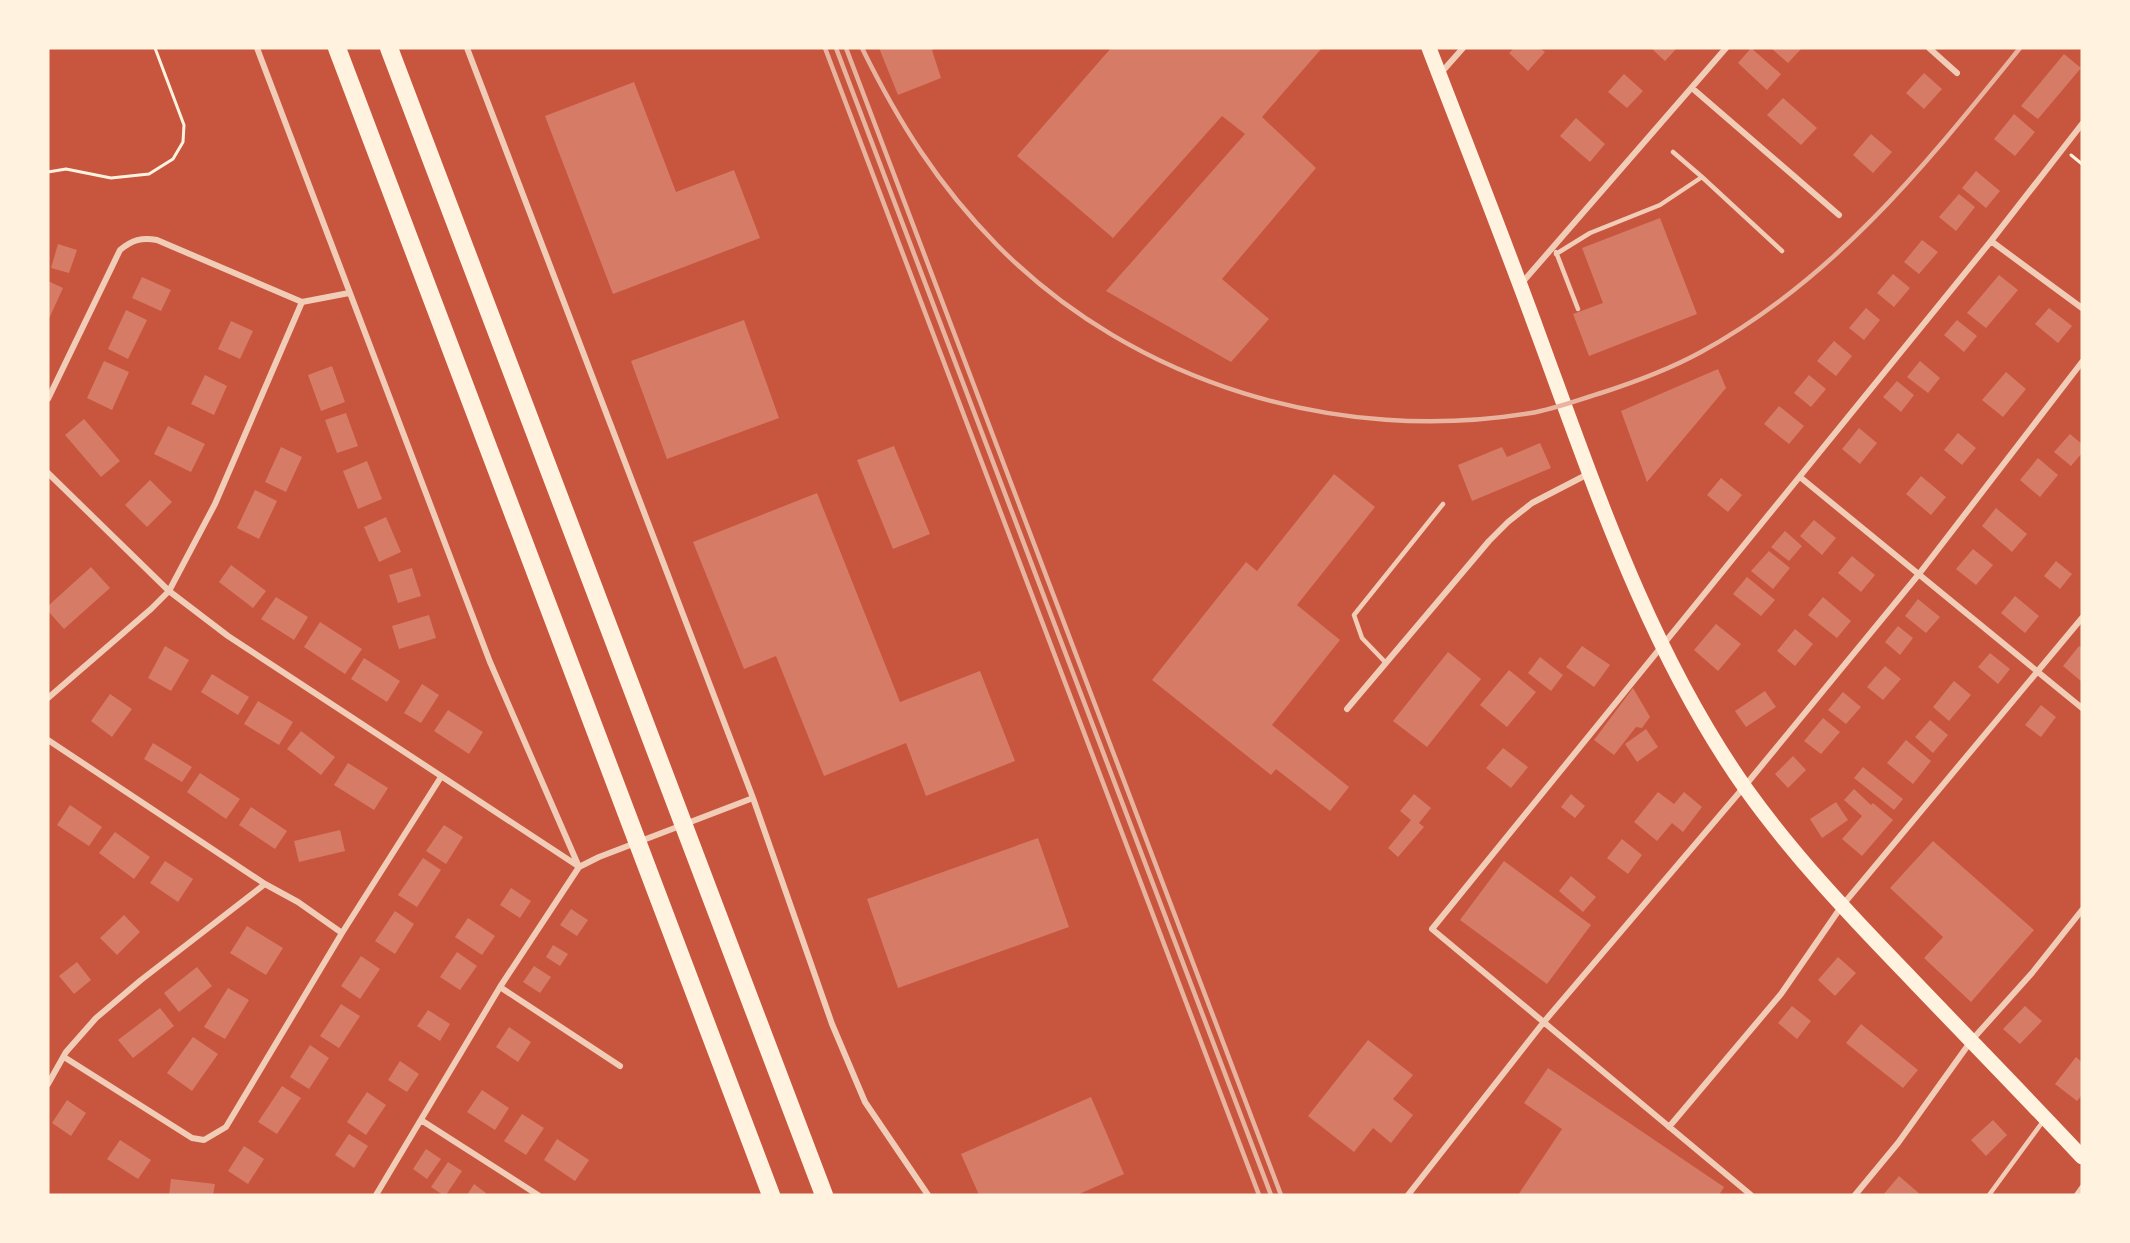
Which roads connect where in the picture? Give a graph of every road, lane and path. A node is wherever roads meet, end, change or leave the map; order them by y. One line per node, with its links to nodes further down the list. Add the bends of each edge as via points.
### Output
1 (155, 48): 17 (path, via 184,125 183,142 172,159 149,174 111,178 66,169)
2 (257, 48): 25 (street)
3 (337, 48): 66 (highway)
4 (389, 48): 67 (highway)
5 (467, 48): 47 (street)
6 (1429, 48): 11 (main road)
7 (1463, 48): 11 (street)
8 (1726, 48): 12 (street)
9 (1929, 48): 10 (street)
10 (1957, 73)
11 (1439, 75): 24 (main road)
12 (1692, 88): 19 (street); 21 (street)
13 (2082, 124): 20 (street)
14 (1673, 152): 18 (lane)
15 (2071, 154): 16 (path)
16 (2082, 164)
17 (48, 172)
18 (1702, 177): 22 (lane); 23 (lane, via 1660,205 1590,233)
19 (1839, 215)
20 (1991, 241): 27 (street); 33 (street)
21 (1554, 247): 23 (lane); 24 (street)
22 (1782, 251)
23 (1556, 254): 28 (lane)
24 (1521, 284): 32 (main road)
25 (349, 293): 26 (street); 48 (street, via 490,662)
26 (302, 302): 30 (street, via 158,240 136,240 120,250); 36 (street, via 214,504)
27 (2082, 308)
28 (1578, 309)
29 (2082, 362): 35 (street)
30 (48, 399)
31 (48, 473): 36 (street)
32 (1589, 474): 38 (main road); 39 (street, via 1532,503 1508,522)
33 (1800, 477): 35 (street); 38 (street)
34 (1443, 504): 39 (lane, via 1354,615 1362,638)
35 (1919, 574): 40 (street); 46 (street)
36 (169, 591): 41 (street); 45 (street, via 267,663)
37 (2082, 618): 40 (street)
38 (1662, 644): 46 (main road, via 1694,706); 54 (street, via 1432,929)
39 (1386, 663): 43 (street)
40 (2038, 673): 42 (street); 50 (street)
41 (48, 698)
42 (2082, 708)
43 (1347, 709)
44 (48, 740): 49 (street)
45 (441, 777): 48 (street); 52 (street)
46 (1744, 787): 50 (main road); 54 (street)
47 (753, 798): 48 (street); 68 (street, via 832,1024 866,1102)
48 (579, 867): 53 (street)
49 (265, 884): 52 (street); 56 (street, via 96,1018)
50 (1841, 907): 55 (main road); 61 (street, via 1780,994)
51 (2082, 910): 55 (street)
52 (342, 933): 56 (street, via 232,1119 204,1140 192,1138)
53 (500, 987): 57 (street); 60 (street)
54 (1543, 1023): 61 (street); 69 (street)
55 (1971, 1041): 59 (main road); 71 (street, via 1898,1143)
56 (64, 1057): 58 (street)
57 (620, 1066)
58 (48, 1084)
59 (2045, 1118): 62 (main road); 72 (lane)
60 (421, 1120): 64 (street); 65 (street)
61 (1669, 1127): 70 (street)
62 (2082, 1157)
63 (2082, 1188): 73 (street)
64 (376, 1195)
65 (538, 1195)
66 (771, 1195)
67 (824, 1195)
68 (928, 1195)
69 (1408, 1195)
70 (1751, 1195)
71 (1855, 1195)
72 (1989, 1195)
73 (2077, 1195)

